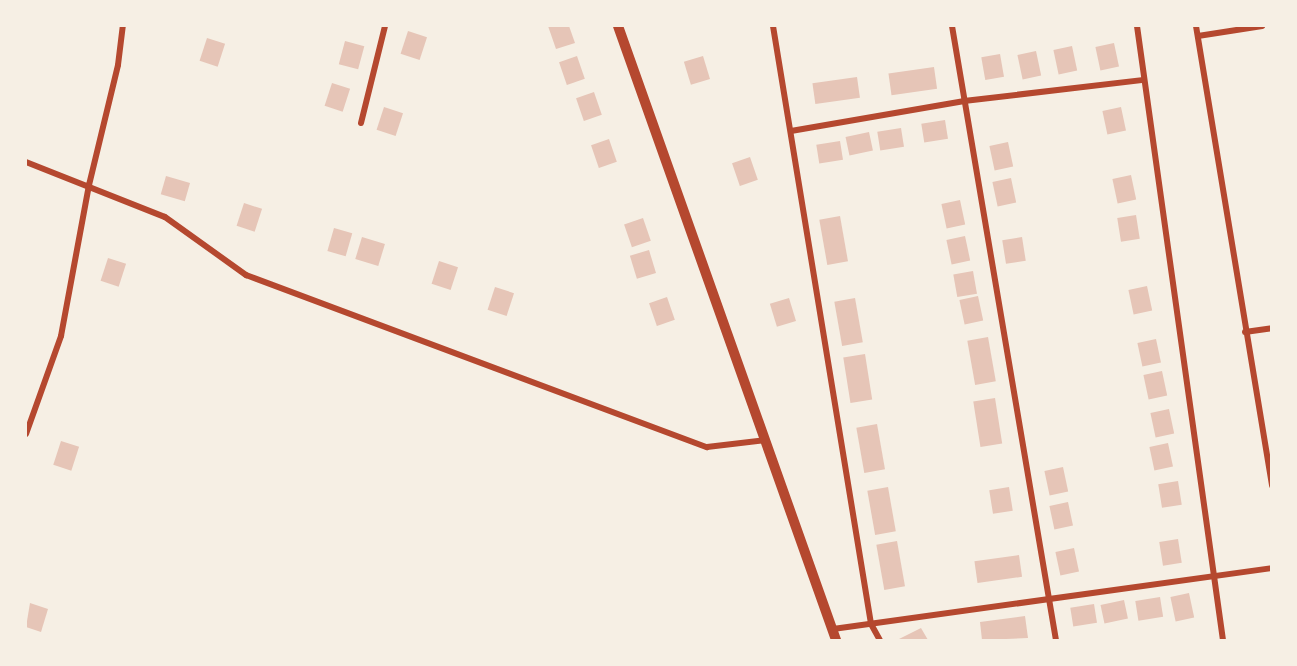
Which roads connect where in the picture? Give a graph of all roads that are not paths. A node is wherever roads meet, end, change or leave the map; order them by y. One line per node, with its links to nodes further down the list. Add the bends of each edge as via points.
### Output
1 (123, 26): 15 (street, via 118,65)
2 (385, 26): 12 (street)
3 (618, 26): 19 (main road)
4 (773, 26): 13 (street)
5 (952, 26): 11 (street)
6 (1137, 26): 10 (street)
7 (1196, 26): 9 (street)
8 (1262, 26): 9 (street)
9 (1198, 36): 17 (street)
10 (1144, 80): 11 (street); 22 (street)
11 (964, 101): 13 (street); 23 (street)
12 (361, 123)
13 (791, 131): 24 (street)
14 (26, 162): 15 (street)
15 (90, 185): 18 (street, via 61,336); 19 (street, via 165,217 246,275 707,447)
16 (1272, 328): 17 (street)
17 (1245, 332): 20 (street)
18 (26, 434)
19 (767, 440): 25 (main road)
20 (1272, 486)
21 (1272, 568): 22 (street)
22 (1214, 579): 23 (street); 29 (street)
23 (1049, 596): 24 (street); 28 (street)
24 (871, 624): 25 (street); 27 (street)
25 (832, 629): 26 (main road)
26 (836, 640)
27 (880, 640)
28 (1056, 640)
29 (1223, 640)

